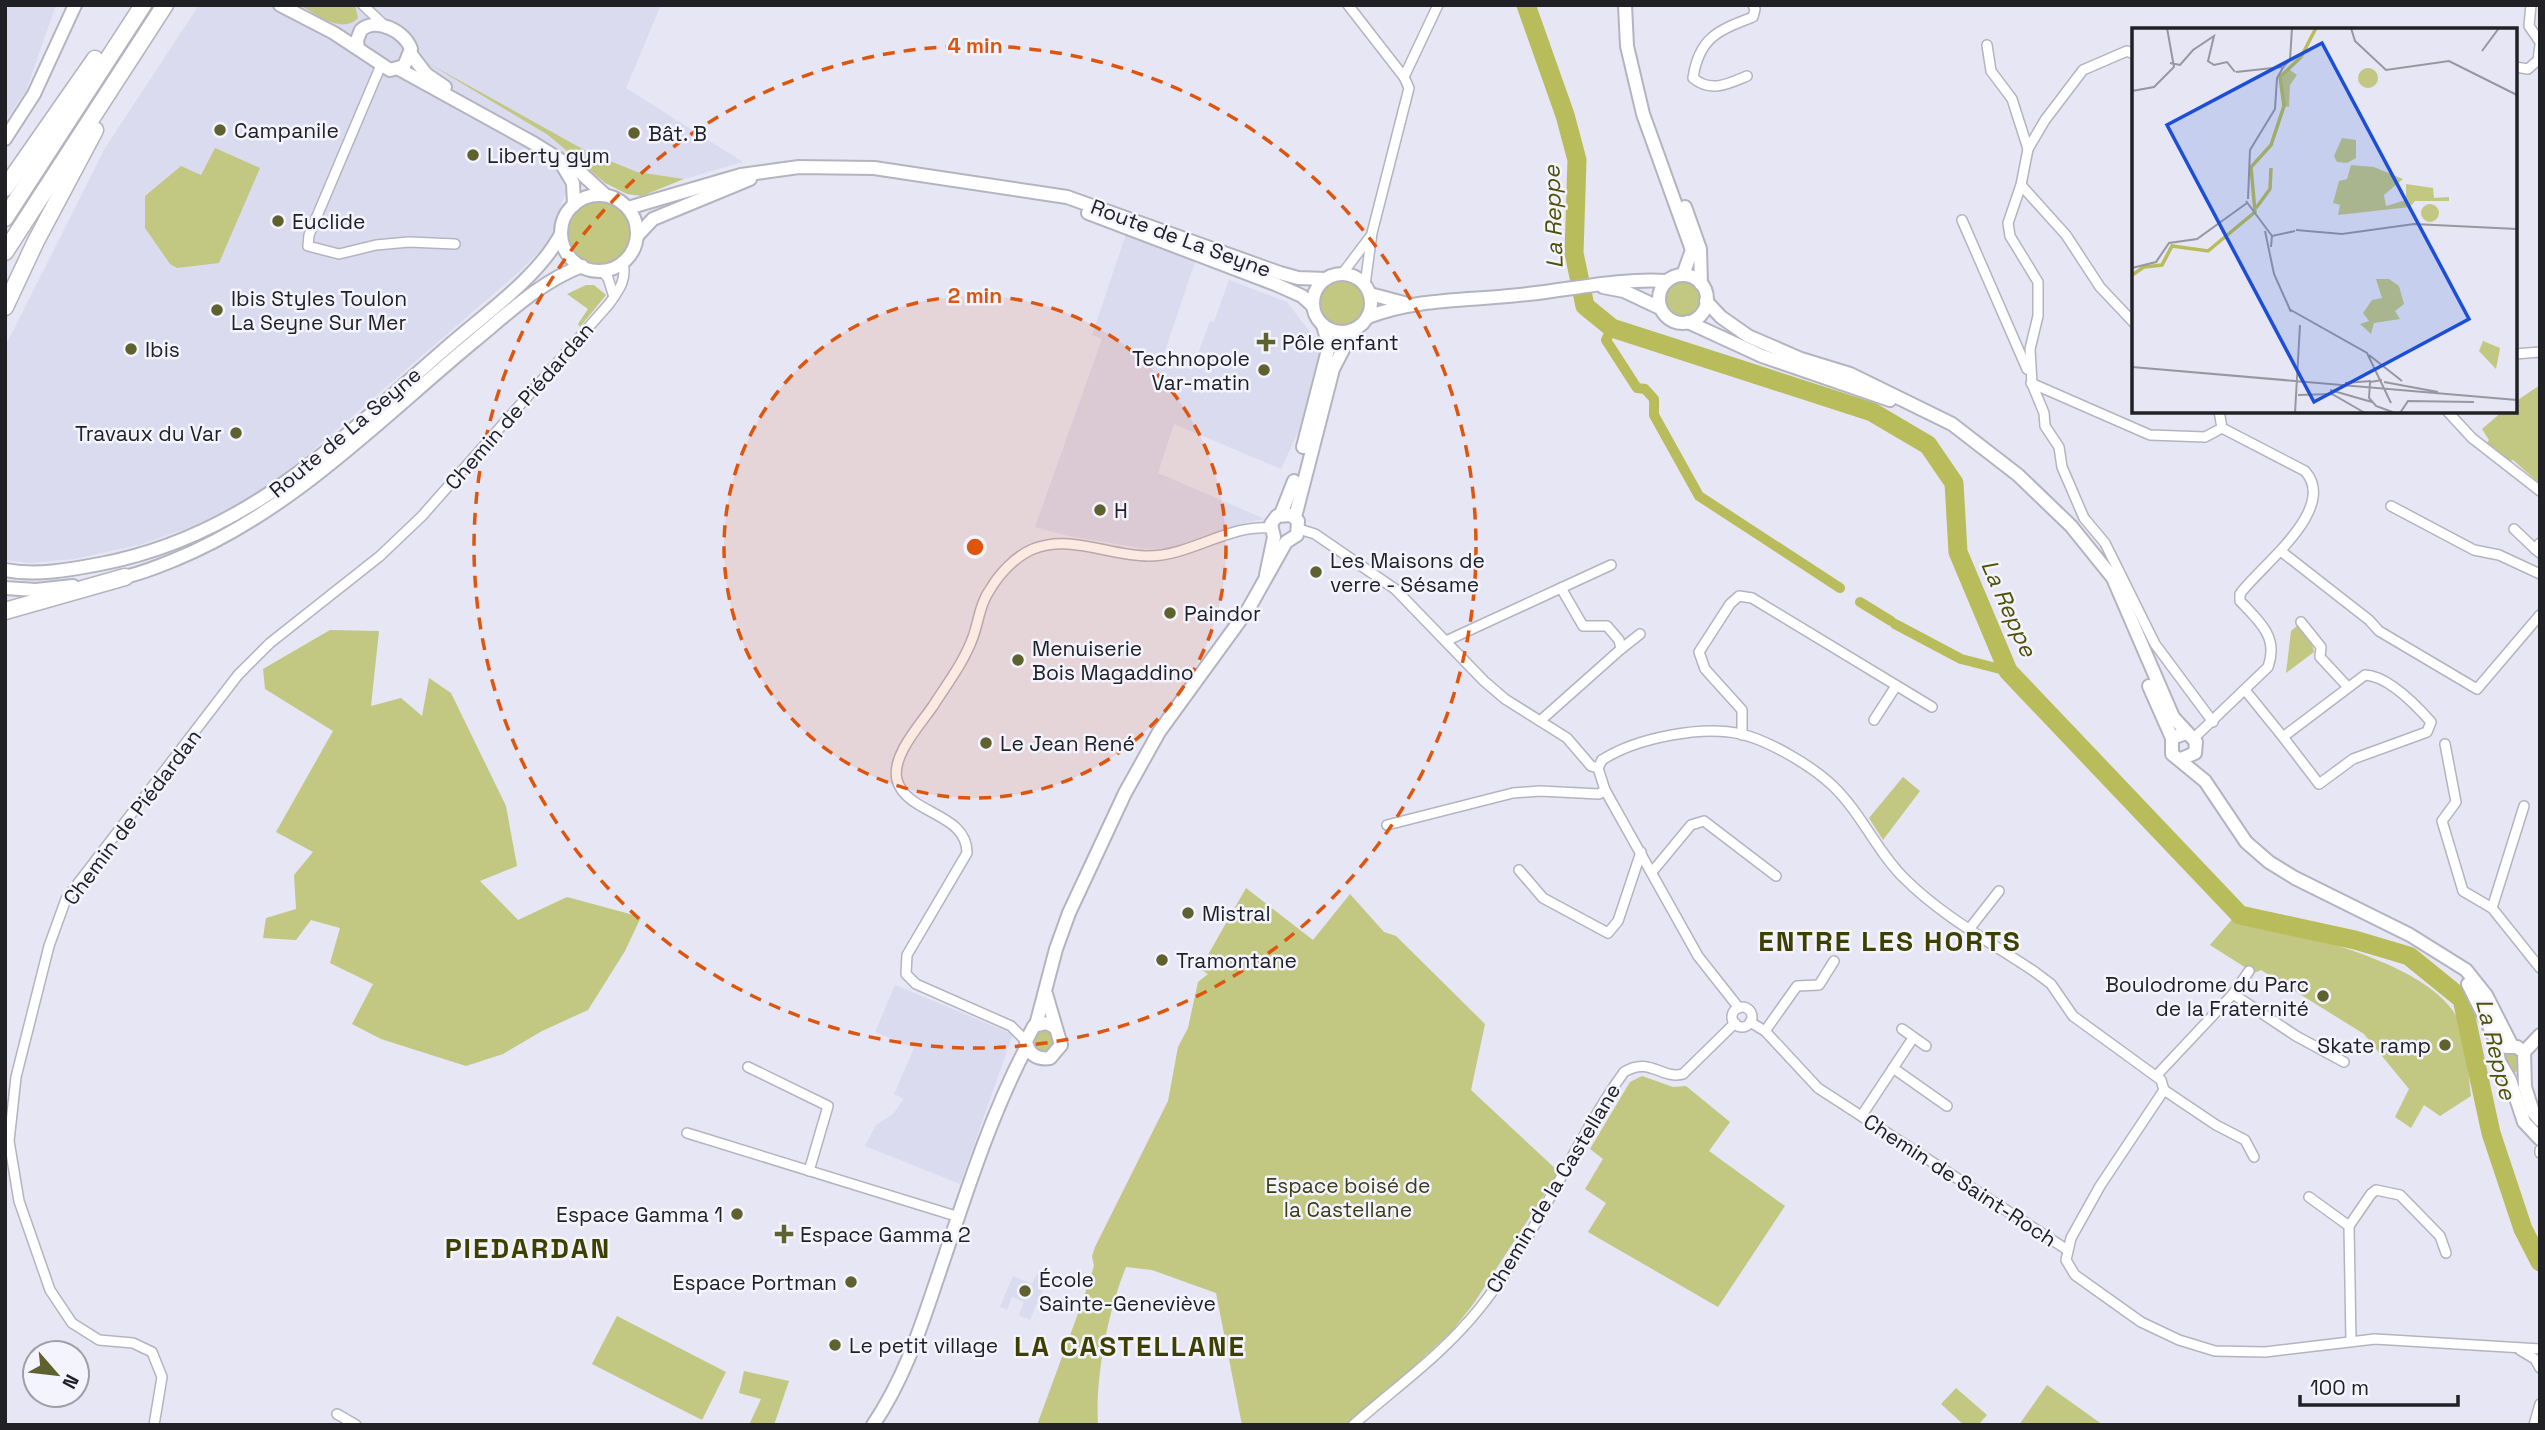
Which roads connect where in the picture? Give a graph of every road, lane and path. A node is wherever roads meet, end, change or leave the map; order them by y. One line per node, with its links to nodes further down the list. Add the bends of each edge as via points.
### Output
1 (75, 5): 27 (main road, via 22,116)
2 (132, 5): 33 (highway)
3 (143, 5): 38 (highway)
4 (165, 5): 23 (highway)
5 (280, 5): 14 (main road)
6 (1348, 5): 25 (street)
7 (1438, 5): 25 (street)
8 (1625, 5): 29 (main road, via 1634,83)
9 (1753, 5): 24 (street, via 1753,17 1715,33 1693,78 1713,88)
10 (2531, 5): 15 (street, via 2529,26)
11 (364, 6): 12 (street); 13 (street)
12 (385, 26): 13 (main road); 18 (main road, via 408,41)
13 (363, 28): 14 (main road); 17 (main road, via 356,40)
14 (334, 33): 17 (main road)
15 (2540, 43): 21 (street, via 2538,60 2528,69)
16 (1987, 45): 28 (street, via 1991,71 2012,99)
17 (358, 50): 20 (main road)
18 (410, 53): 22 (main road); 26 (main road, via 426,74)
19 (2132, 53): 28 (street, via 2127,51 2083,70)
20 (380, 65): 22 (main road); 43 (street, via 339,158 308,246 339,254 409,242)
21 (2517, 67)
22 (399, 69): 26 (main road)
23 (121, 73): 44 (highway); 59 (highway)
24 (1747, 76)
25 (1406, 80): 40 (street, via 1408,98)
26 (498, 123): 30 (main road)
27 (5, 139)
28 (2028, 149): 32 (street)
29 (1659, 154): 49 (main road, via 1692,250); 52 (main road, via 1693,223 1703,263)
30 (556, 157): 35 (main road); 36 (main road, via 573,183)
31 (763, 174): 34 (main road, Route de La Seyne, via 799,167 874,168); 37 (main road, Route de La Seyne, via 718,181); 42 (main road, Route de La Seyne, via 653,219)
32 (2021, 185): 62 (street, via 2042,204 2100,287); 68 (street, via 2008,223 2013,245 2038,282 2038,316 2030,349)
33 (5, 188)
34 (1037, 194): 50 (main road, Route de La Seyne, via 1067,197 1111,211 1280,273); 58 (main road, Route de La Seyne, via 1275,284)
35 (605, 195): 36 (main road, via 588,196); 37 (main road)
36 (574, 205): 41 (main road, via 562,223)
37 (628, 208): 42 (main road)
38 (5, 218)
39 (1962, 220): 68 (street)
40 (1372, 233): 48 (street); 54 (street)
41 (561, 234): 46 (main road, via 565,250); 83 (main road, Route de La Seyne, via 554,248 501,300 299,475 260,502 194,536 122,560 54,571)
42 (637, 236): 45 (main road)
43 (455, 244)
44 (5, 252)
45 (623, 262): 47 (main road); 55 (street, via 622,286)
46 (582, 266): 47 (main road); 85 (main road, Route de La Seyne, via 504,316 276,505 200,549)
47 (601, 270): 55 (street)
48 (1342, 274): 50 (main road); 54 (main road, via 1351,275)
49 (1683, 275): 51 (main road); 52 (main road)
50 (1326, 279): 58 (main road, via 1318,286)
51 (1667, 281): 53 (main road); 60 (main road, via 1660,293)
52 (1701, 284): 56 (main road)
53 (1600, 286): 57 (main road); 60 (main road, via 1624,291)
54 (1368, 290): 57 (main road); 61 (main road)
55 (614, 297): 167 (street, Chemin de Piédardan, via 422,516 243,670 66,899 49,946 16,1077 9,1141 19,1201 50,1290 72,1324 99,1340 133,1343 152,1352 162,1377)
56 (1706, 300): 63 (main road, via 1701,314); 71 (main road, via 1748,336 1850,374)
57 (1412, 304): 61 (main road)
58 (1313, 306): 64 (main road)
59 (5, 307)
60 (1660, 308): 63 (main road, via 1675,322)
61 (1368, 317): 65 (main road)
62 (2132, 321)
63 (1688, 323): 71 (main road, via 1762,356)
64 (1323, 326): 65 (main road, via 1337,332); 75 (main road, via 1327,358)
65 (1353, 330): 76 (main road, via 1333,369)
66 (2540, 352): 67 (street)
67 (2517, 354)
68 (2032, 384): 72 (street, via 2150,435 2205,437); 100 (street, via 2084,518 2105,543 2155,644)
69 (2219, 413): 72 (street)
70 (2449, 413): 73 (street, via 2472,438)
71 (1933, 414): 81 (main road, via 1997,457 2050,504)
72 (2222, 428): 80 (street, via 2305,471 2313,480 2316,491)
73 (2540, 491)
74 (2391, 506): 84 (street, via 2474,550 2508,558)
75 (1281, 514): 76 (main road); 78 (main road, via 1273,519)
76 (1297, 523): 78 (main road, via 1294,538); 92 (street, via 1395,589)
77 (2514, 528): 79 (street)
78 (1277, 535): 124 (main road, via 1266,575 1244,616 1159,732 1130,783 1069,913); 130 (street, via 1251,528 1179,554 1147,556 1058,543 1032,550 1005,569 989,589 973,638 898,762 897,780 905,794 967,840 967,853 907,955 906,974 916,984)
79 (2538, 548)
80 (2282, 552): 89 (street, via 2379,631 2477,689); 96 (street, via 2240,594 2240,601 2267,630 2273,654 2268,667)
81 (2096, 556): 102 (main road, via 2113,578 2173,717); 104 (main road)
82 (1612, 565): 87 (street)
83 (5, 570)
84 (2540, 574)
85 (125, 578): 86 (main road, Route de La Seyne, via 59,588); 88 (highway)
86 (5, 588)
87 (1561, 588): 92 (street); 93 (street, via 1583,626 1607,626)
88 (5, 611)
89 (2540, 615)
90 (2301, 622): 95 (street, via 2321,647 2320,657)
91 (1640, 634): 93 (street)
92 (1446, 641): 99 (street, via 1505,699)
93 (1621, 649): 99 (street)
94 (1896, 686): 97 (street); 98 (street); 101 (street, via 1752,598 1739,596 1699,652 1705,669 1742,710)
95 (2347, 686): 103 (street); 103 (street, via 2365,675 2374,676 2423,713 2431,727 2353,759 2319,784)
96 (2245, 690): 100 (street); 103 (street)
97 (1932, 707)
98 (1874, 720)
99 (1540, 721): 108 (street)
100 (2213, 722): 102 (street)
101 (1742, 735): 108 (street, via 1659,737); 119 (street, via 1804,764 1833,786 1896,870)
102 (2190, 735): 104 (main road); 106 (main road)
103 (2283, 737)
104 (2172, 738): 107 (main road, via 2170,750)
105 (2445, 744): 118 (street, via 2456,802 2441,821 2463,891)
106 (2195, 753): 107 (main road); 109 (main road)
107 (2181, 759): 109 (main road)
108 (1596, 762): 110 (street)
109 (2205, 780): 120 (main road, via 2246,842 2269,862)
110 (1605, 790): 112 (street, via 1599,794 1513,793); 113 (street)
111 (2524, 806): 118 (street)
112 (1387, 825)
113 (1641, 852): 114 (street, via 1618,921 1608,933 1543,898); 115 (street)
114 (1519, 870)
115 (1652, 872): 116 (street, via 1691,825 1704,821); 126 (street, via 1698,957)
116 (1776, 876)
117 (1999, 891): 119 (street)
118 (2492, 908): 122 (street)
119 (1970, 928): 146 (street, via 2035,972 2050,984 2073,1016)
120 (2448, 959): 138 (main road, via 2477,982); 139 (main road, via 2474,992)
121 (1833, 961): 133 (street, via 1819,985 1797,986)
122 (2540, 968)
123 (2249, 971): 125 (street)
124 (1046, 994): 129 (main road); 131 (main road)
125 (2233, 994): 141 (street); 146 (street)
126 (1739, 1007): 127 (street, via 1733,1014); 128 (street, via 1751,1012)
127 (1735, 1023): 128 (street); 170 (street, Chemin de la Castellane, via 1683,1074 1676,1076 1651,1066 1624,1072 1524,1243 1480,1308 1436,1357)
128 (1750, 1023): 133 (street, Chemin de Saint-Roch)
129 (1035, 1025): 130 (street); 131 (main road, via 1046,1023); 136 (main road)
130 (1011, 1026): 136 (street)
131 (1056, 1028): 140 (main road, via 1062,1039 1059,1050 1050,1058)
132 (1902, 1029): 135 (street)
133 (1765, 1031): 150 (street, Chemin de Saint-Roch, via 1808,1080)
134 (2540, 1035): 138 (main road)
135 (1913, 1038): 137 (street); 143 (street)
136 (1026, 1043): 140 (main road); 147 (main road)
137 (1926, 1046)
138 (2518, 1049): 139 (main road, via 2505,1047); 144 (main road, via 2525,1060)
139 (2499, 1055): 145 (main road)
140 (1038, 1058): 147 (main road)
141 (2344, 1062)
142 (748, 1066): 155 (street, via 828,1106)
143 (1893, 1068): 149 (street); 150 (street)
144 (2522, 1068): 145 (main road, via 2514,1073); 151 (main road, via 2528,1100)
145 (2505, 1071): 153 (main road, via 2524,1122)
146 (2157, 1076): 148 (street)
147 (1009, 1082): 157 (main road)
148 (2164, 1090): 154 (street, via 2245,1140); 159 (street, via 2100,1186)
149 (1947, 1106)
150 (1862, 1115): 159 (street, Chemin de Saint-Roch)
151 (2540, 1120)
152 (687, 1133): 155 (street)
153 (2540, 1139)
154 (2254, 1157)
155 (808, 1171): 157 (street)
156 (2309, 1197): 158 (street)
157 (959, 1217): 169 (main road, via 913,1351)
158 (2349, 1226): 160 (street, via 2371,1194 2391,1191 2440,1236); 161 (street)
159 (2066, 1249): 161 (street, Chemin de Saint-Roch, via 2068,1268 2083,1281 2141,1322 2198,1346 2250,1352)
160 (2446, 1253)
161 (2351, 1340): 162 (street, Chemin de Saint-Roch)
162 (2515, 1348): 163 (street, Chemin de Saint-Roch); 164 (street, via 2531,1355)
163 (2540, 1349)
164 (2540, 1368)
165 (2540, 1404): 171 (street)
166 (337, 1414): 168 (street)
167 (154, 1425)
168 (356, 1425)
169 (873, 1425)
170 (1353, 1425)
171 (2534, 1425)

